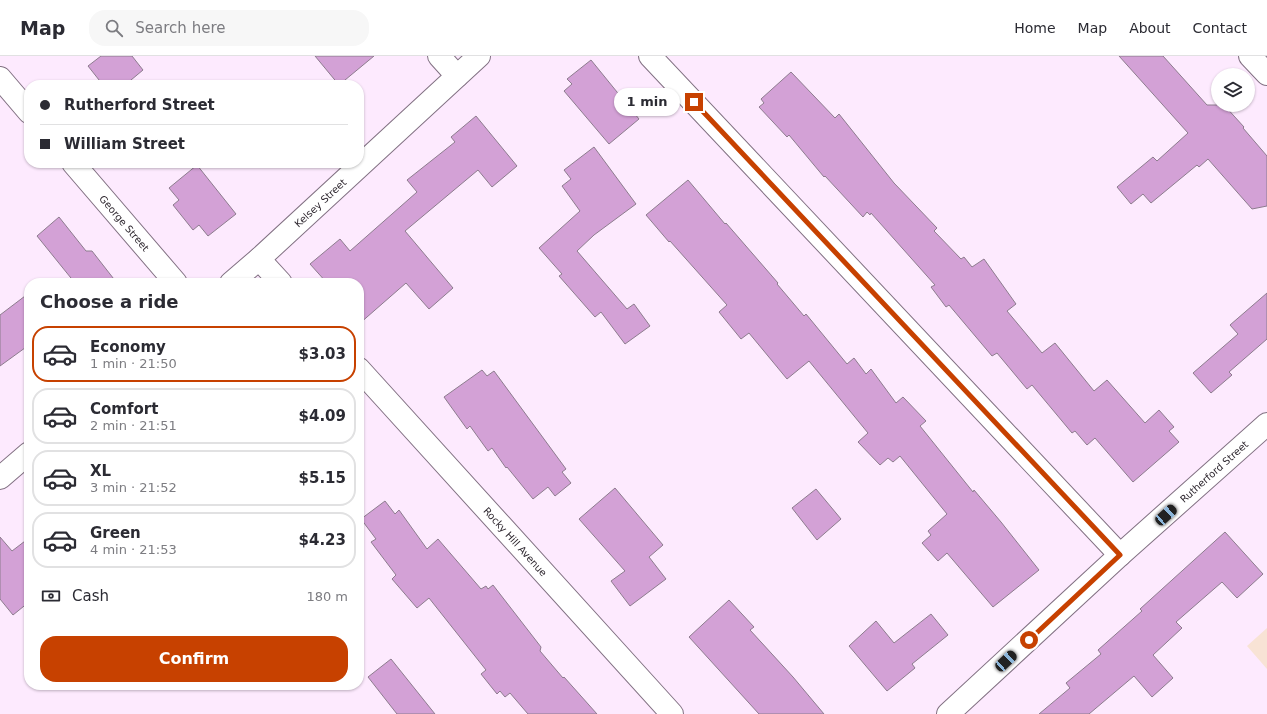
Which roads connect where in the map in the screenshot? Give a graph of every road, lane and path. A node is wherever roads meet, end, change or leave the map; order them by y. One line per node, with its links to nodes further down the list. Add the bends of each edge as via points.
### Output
1 (439, 56): 6 (street)
2 (479, 56): 6 (street, Kelsey Street)
3 (650, 56): 20 (street)
4 (1250, 56): 5 (street)
5 (1267, 74)
6 (457, 76): 9 (street, Kelsey Street)
7 (0, 78): 8 (street)
8 (24, 106)
9 (364, 162)
10 (77, 168): 13 (street, George Street)
11 (358, 168): 12 (street, Kelsey Street)
12 (260, 259): 14 (street, Kelsey Street); 15 (street)
13 (172, 278)
14 (237, 278)
15 (277, 278)
16 (364, 375): 21 (street, Rocky Hill Avenue)
17 (1267, 424): 20 (street, Rutherford Street)
18 (24, 457): 19 (street)
19 (0, 478)
20 (1120, 555): 22 (street, Rutherford Street)
21 (672, 714)
22 (948, 714)

